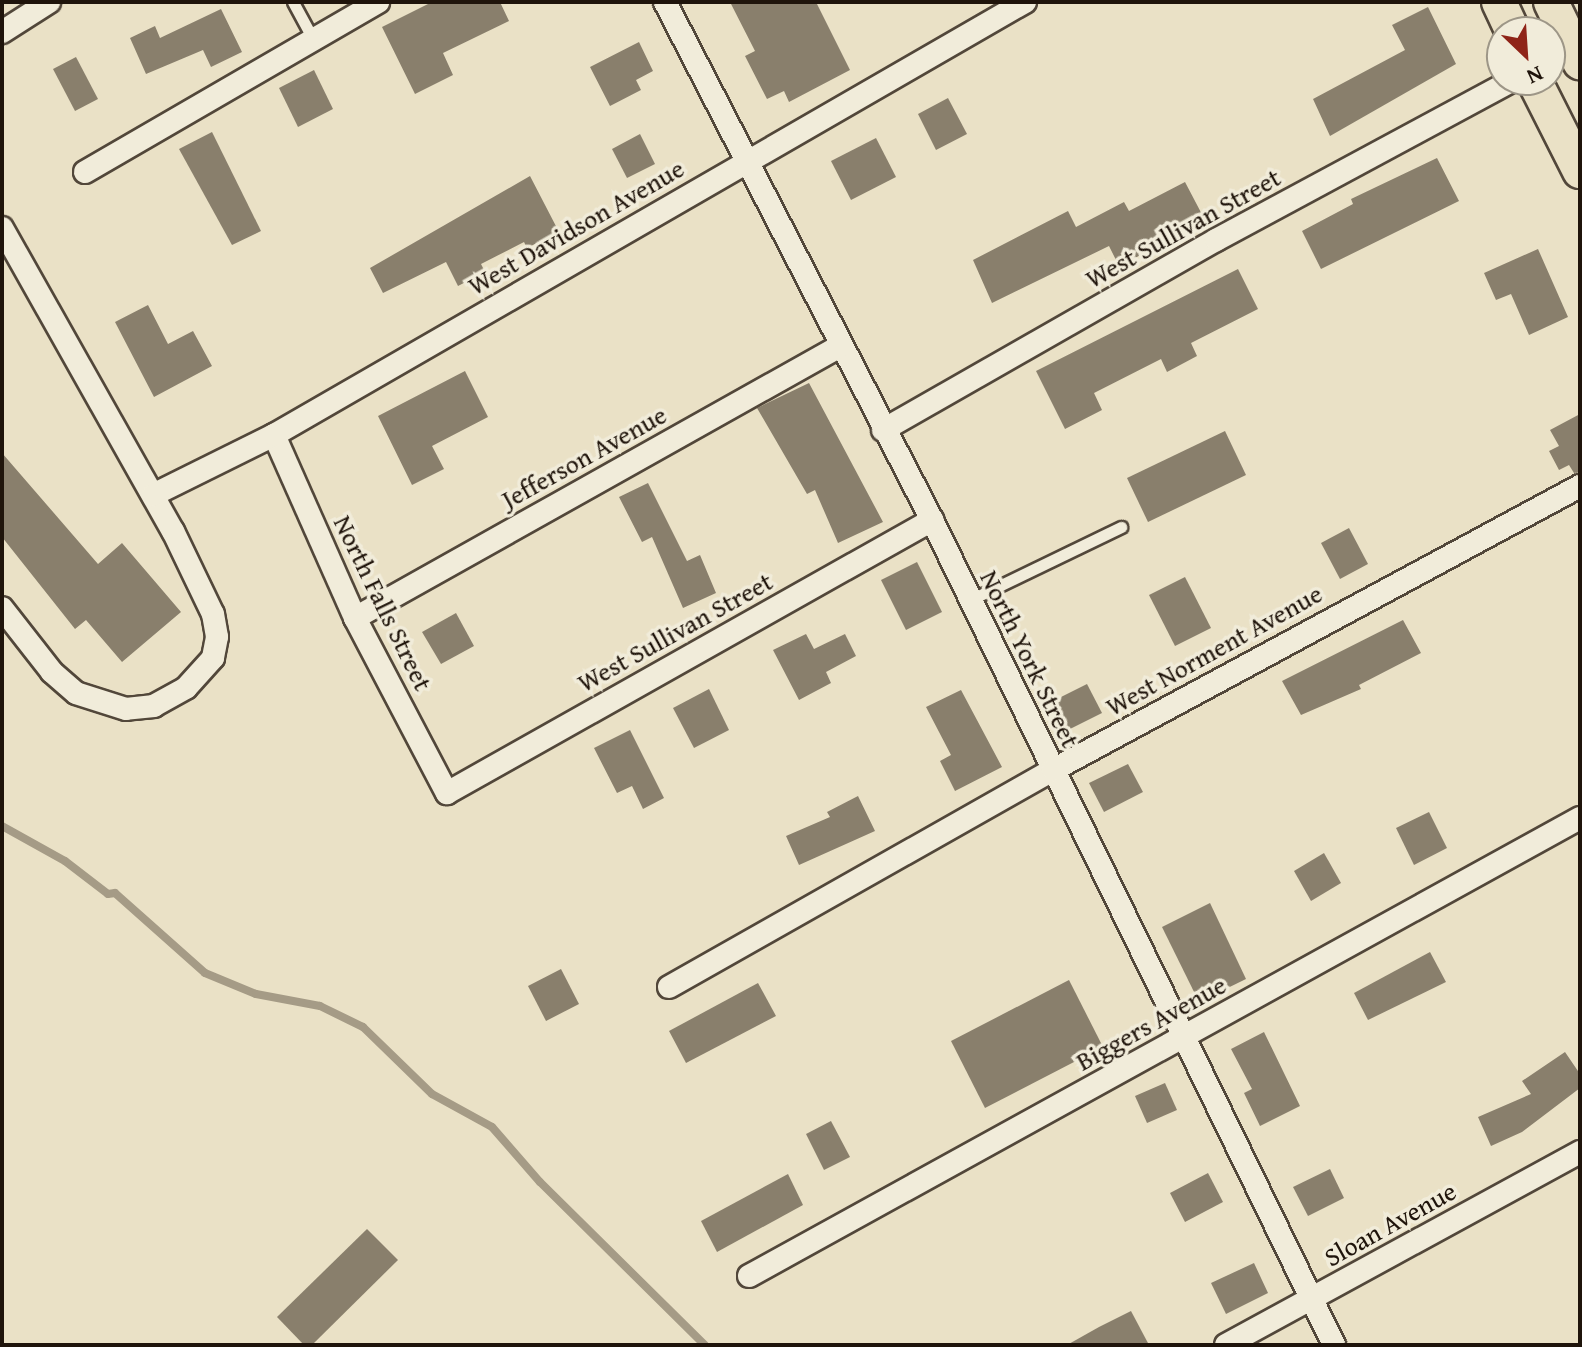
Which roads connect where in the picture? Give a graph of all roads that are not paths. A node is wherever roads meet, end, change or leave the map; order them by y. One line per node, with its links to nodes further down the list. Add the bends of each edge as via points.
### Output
1 (49, 2): 7 (street)
2 (293, 2): 8 (lane)
3 (378, 2): 8 (street)
4 (665, 2): 12 (street, North York Street)
5 (1025, 2): 12 (street, West Davidson Avenue)
6 (1551, 2): 9 (main road)
7 (2, 32)
8 (313, 39): 14 (street)
9 (1580, 62)
10 (1486, 95): 17 (street, West Sullivan Street, via 1216,240)
11 (1542, 96): 13 (main road)
12 (748, 159): 16 (street, North York Street); 18 (street, West Davidson Avenue)
13 (1580, 171)
14 (85, 172)
15 (2, 228): 20 (street)
16 (840, 346): 17 (street, North York Street); 25 (street, Jefferson Avenue)
17 (883, 430): 21 (street, North York Street)
18 (274, 435): 20 (street, West Davidson Avenue); 25 (street, North Falls Street)
19 (1580, 486): 26 (street, West Norment Avenue)
20 (153, 495): 24 (street, via 213,614 217,637 213,658 186,688 154,706 126,709 96,703 52,672)
21 (932, 520): 23 (street, North York Street); 27 (street, West Sullivan Street)
22 (1121, 527): 23 (lane)
23 (970, 600): 26 (street, North York Street)
24 (2, 608)
25 (355, 618): 27 (street, North Falls Street)
26 (1053, 770): 29 (street, West Norment Avenue); 30 (street, North York Street)
27 (447, 793)
28 (1580, 818): 30 (street, Biggers Avenue)
29 (669, 987)
30 (1184, 1037): 32 (street, Biggers Avenue); 33 (street, North York Street)
31 (1580, 1152): 33 (street, Sloan Avenue)
32 (749, 1276)
33 (1312, 1298): 34 (street, Sloan Avenue); 35 (street, North York Street)
34 (1226, 1345)
35 (1334, 1345)

